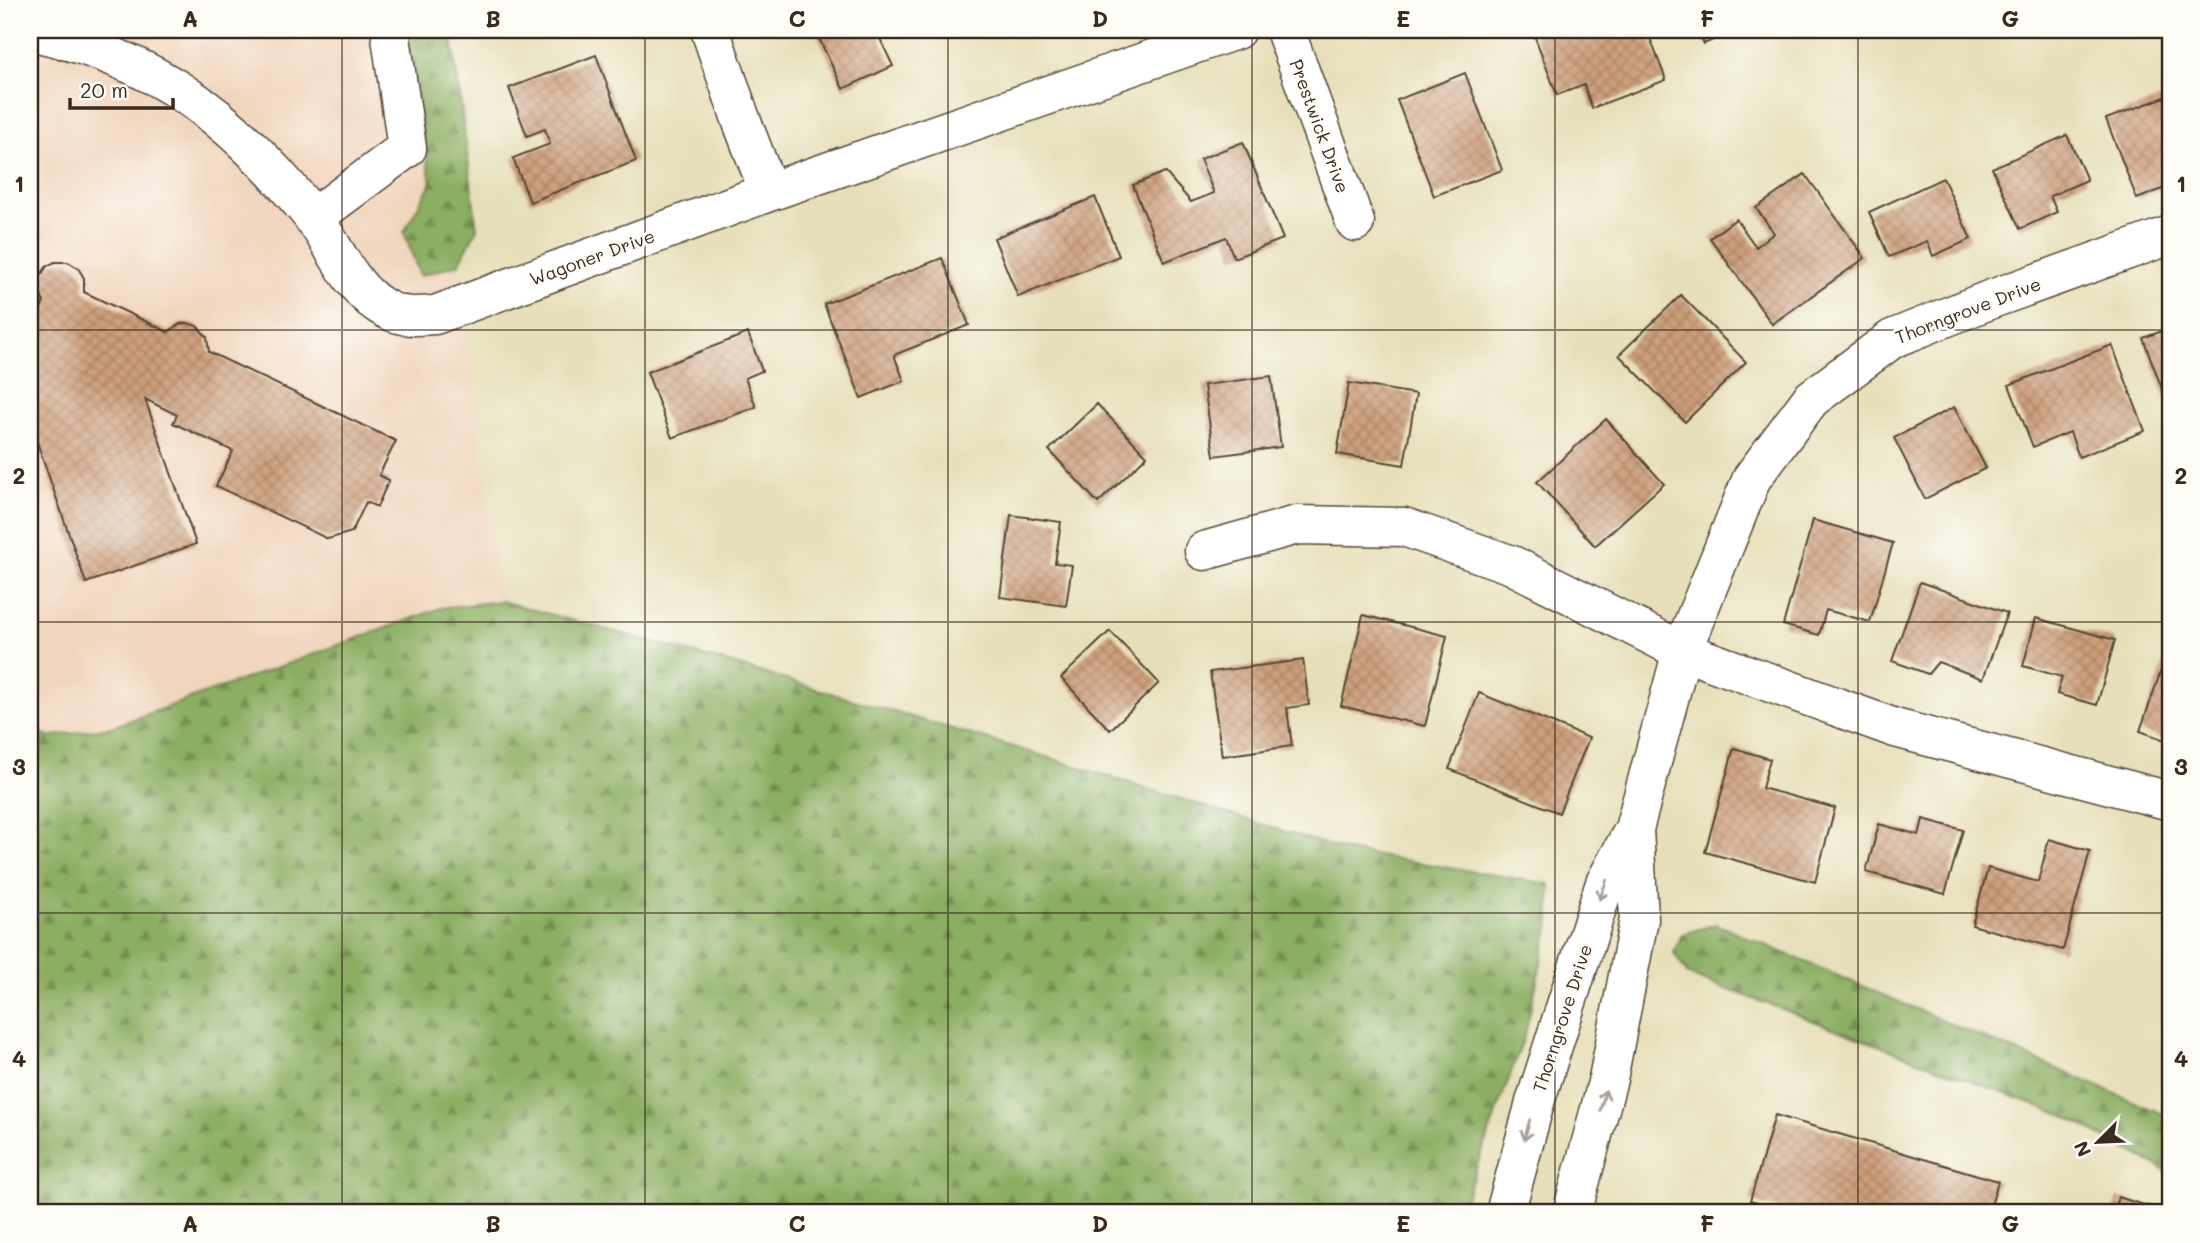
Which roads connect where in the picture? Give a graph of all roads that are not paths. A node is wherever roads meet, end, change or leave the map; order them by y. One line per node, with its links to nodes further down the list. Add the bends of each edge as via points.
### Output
1 (390, 30): 7 (street, via 407,148)
2 (710, 30): 6 (street)
3 (1236, 30): 6 (street, Wagoner Drive)
4 (1285, 30): 8 (street, Prestwick Drive)
5 (30, 32): 7 (street, Wagoner Drive, via 132,63 177,89 269,164)
6 (769, 192): 7 (street, Wagoner Drive, via 435,314 411,317 388,311 370,297)
7 (313, 218)
8 (1355, 222)
9 (2170, 235): 11 (street, Thorngrove Drive, via 1892,339 1811,399 1752,478)
10 (1204, 551): 11 (street, via 1297,525 1404,527 1512,565)
11 (1682, 651): 12 (street, via 1895,727); 13 (street, Thorngrove Drive)
12 (2170, 801)
13 (1634, 829): 14 (street, Thorngrove Drive, one-way to 14, via 1605,883); 15 (street, Thorngrove Drive, via 1639,919)
14 (1561, 1019): 15 (street); 16 (street, Thorngrove Drive, one-way to 16)
15 (1618, 1031): 17 (street, Thorngrove Drive, one-way to 15)
16 (1505, 1213)
17 (1572, 1213)

